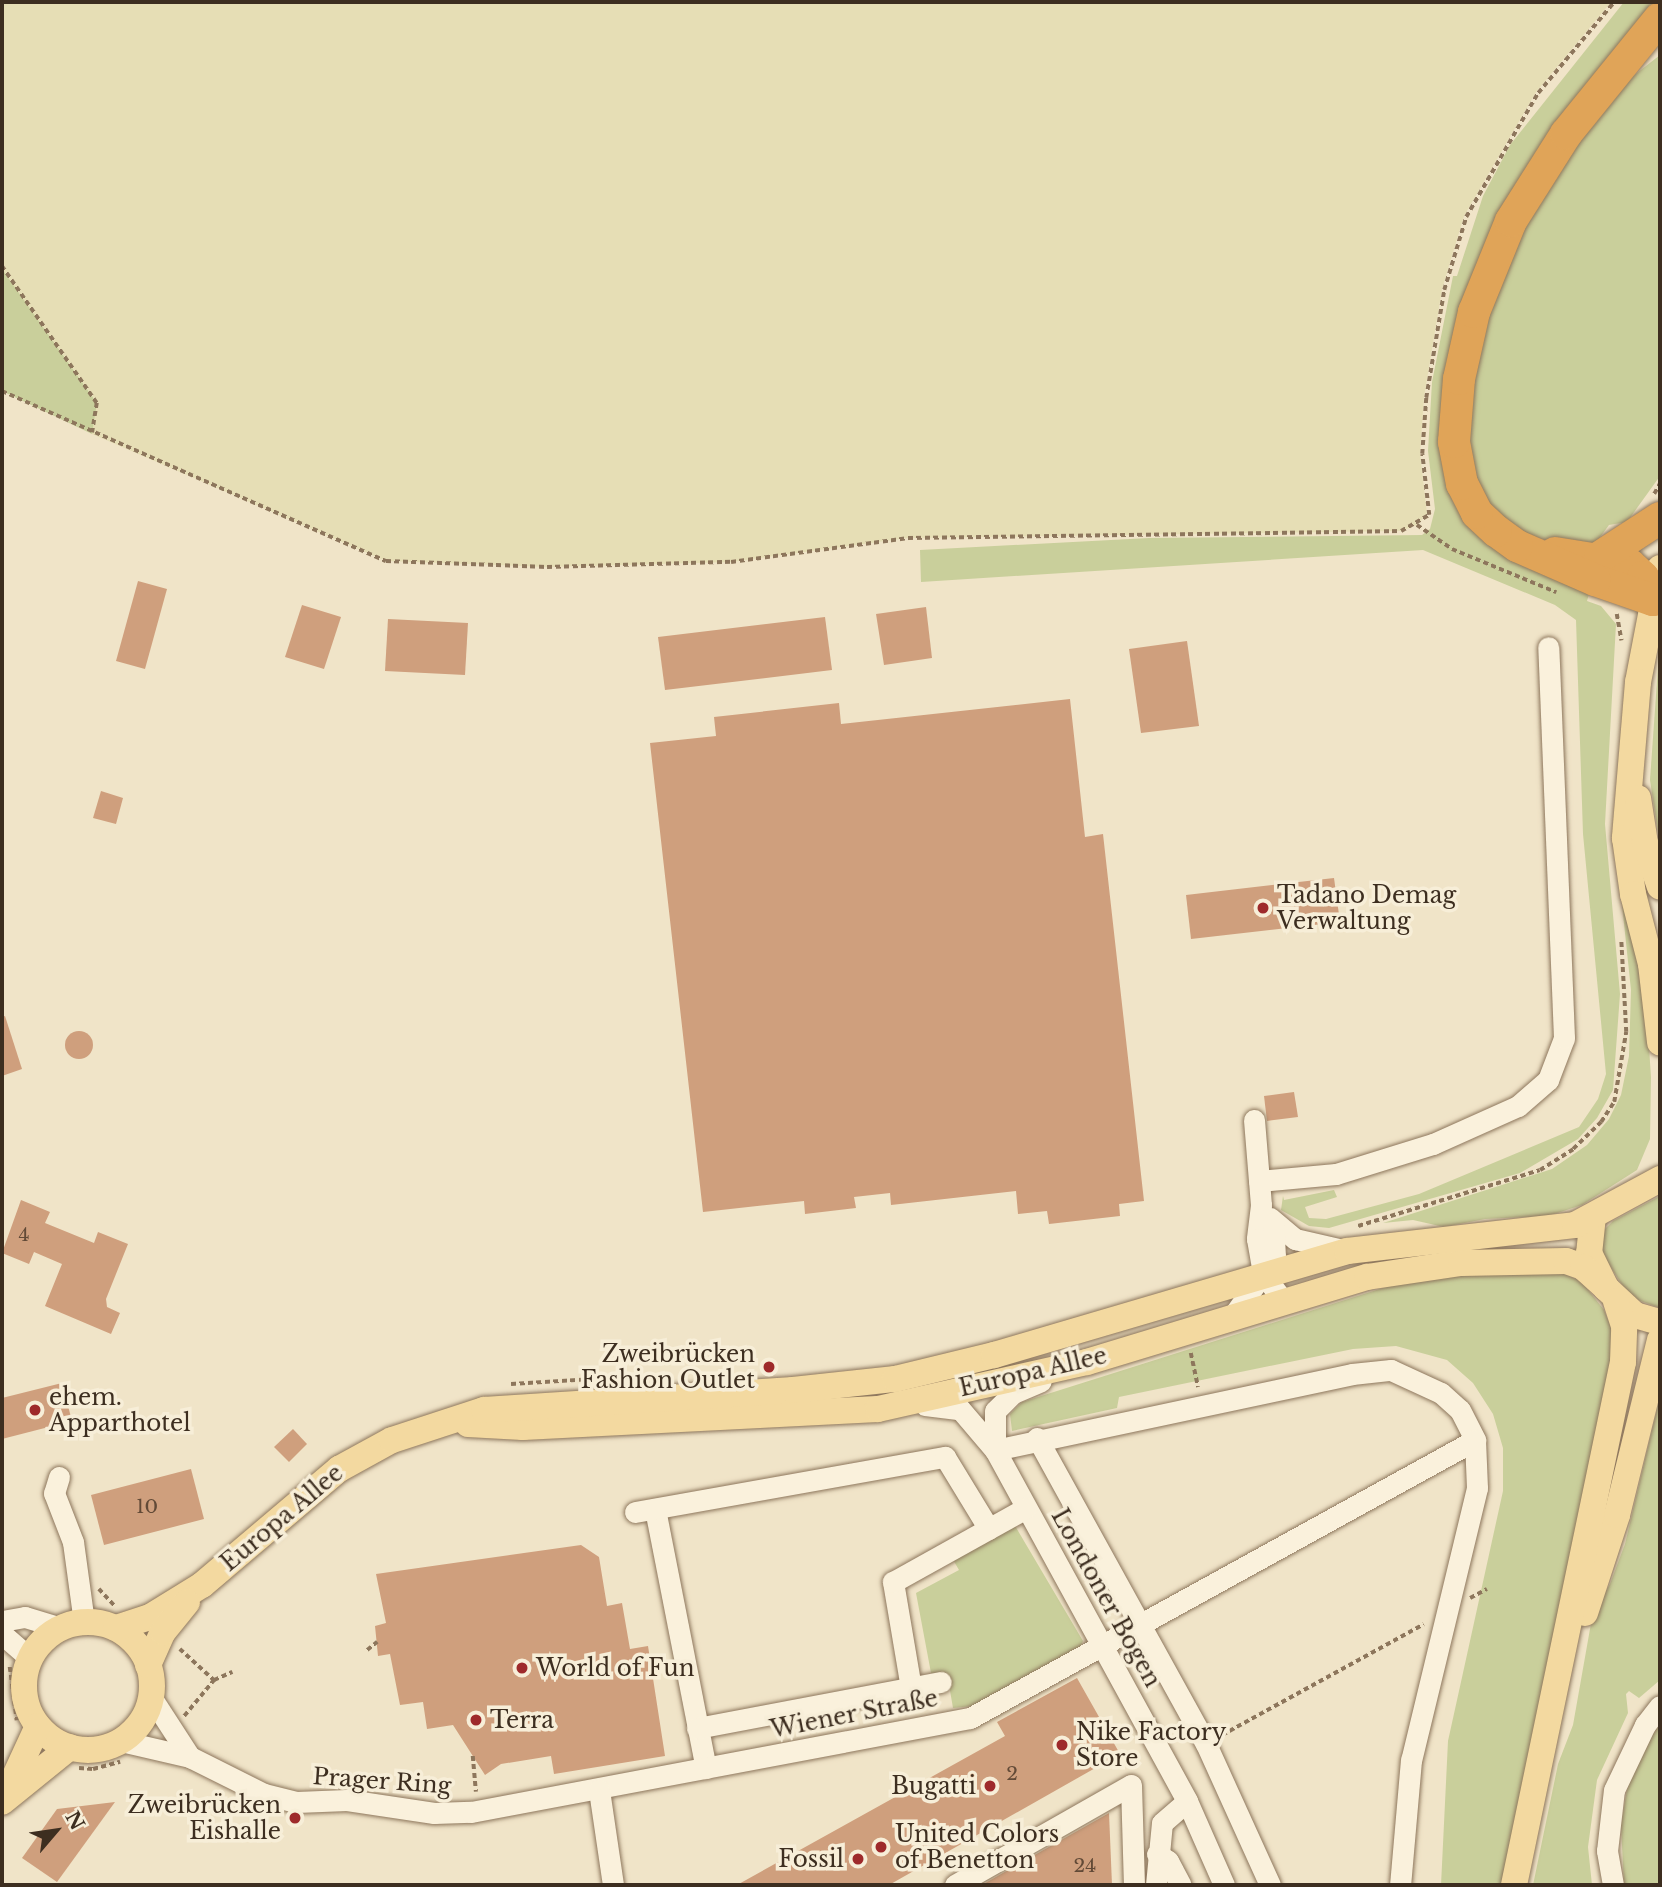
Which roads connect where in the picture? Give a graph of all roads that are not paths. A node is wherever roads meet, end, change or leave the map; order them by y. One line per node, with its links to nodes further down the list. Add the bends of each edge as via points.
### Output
1 (1660, 18): 3 (highway)
2 (1660, 46): 3 (highway)
3 (1614, 78): 5 (highway, via 1548,157 1511,221 1474,312 1458,379 1454,442 1462,484 1485,522)
4 (1660, 518): 6 (highway)
5 (1529, 550): 6 (highway); 8 (highway)
6 (1600, 557): 8 (highway, via 1637,570)
7 (1660, 568): 8 (main road)
8 (1653, 600): 10 (main road, via 1638,682)
9 (1548, 647): 15 (street, via 1564,1038 1548,1080 1518,1106 1433,1144 1336,1174)
10 (1632, 762): 11 (main road, via 1646,843); 12 (main road, via 1626,849 1651,964)
11 (1660, 887)
12 (1660, 1042)
13 (1254, 1120): 15 (street)
14 (1660, 1160): 16 (main road)
15 (1259, 1181): 17 (street)
16 (1650, 1184): 18 (main road, Europa Allee)
17 (1261, 1205): 19 (street); 21 (street, via 1256,1218)
18 (1594, 1216): 20 (main road, Europa Allee, via 1562,1227); 22 (main road, via 1589,1253)
19 (1273, 1223): 20 (street, via 1304,1242); 21 (street, via 1277,1249)
20 (1347, 1251): 21 (main road, Europa Allee)
21 (1263, 1274): 23 (street); 24 (street); 29 (main road, Europa Allee, via 895,1379 793,1390 518,1405)
22 (1611, 1294): 23 (main road, Europa Allee, via 1577,1264 1503,1259 1367,1277); 25 (main road, Europa Allee, via 1635,1315); 67 (main road, via 1624,1326 1623,1362)
23 (1282, 1300): 24 (main road, Europa Allee)
24 (1231, 1317): 27 (main road, Europa Allee)
25 (1660, 1322)
26 (1660, 1340): 68 (main road, via 1617,1515 1576,1641)
27 (1087, 1362): 28 (main road, Europa Allee); 32 (street, Londoner Bogen, via 1019,1390 1002,1402 993,1416)
28 (878, 1409): 29 (main road, Europa Allee, via 523,1427); 32 (street, Londoner Bogen, via 954,1406 973,1419)
29 (442, 1424): 36 (main road, Europa Allee, via 392,1440 339,1469)
30 (1037, 1438): 31 (street, via 1391,1370 1441,1393 1460,1410); 32 (street); 40 (street)
31 (1475, 1440): 40 (street, Wiener Straße); 66 (street, via 1477,1488 1411,1760)
32 (995, 1450): 34 (street, Londoner Bogen)
33 (59, 1477): 39 (street, via 54,1493 73,1542 79,1585)
34 (1026, 1508): 35 (street); 42 (street, Londoner Bogen)
35 (989, 1529): 46 (street, via 893,1582); 50 (street, via 945,1457 645,1511)
36 (202, 1585): 37 (main road, Europa Allee, via 150,1617); 44 (main road, Europa Allee, via 163,1632)
37 (117, 1619): 39 (main road); 44 (main road)
38 (2, 1621): 39 (street, via 25,1617)
39 (72, 1625): 43 (main road)
40 (1140, 1627): 42 (street, Wiener Straße); 65 (street, via 1206,1744)
41 (2, 1633): 43 (street)
42 (1103, 1648): 54 (street, Wiener Straße, via 970,1718); 57 (street, Londoner Bogen)
43 (19, 1656): 49 (main road)
44 (148, 1665): 47 (main road)
45 (941, 1682): 46 (street)
46 (911, 1688): 50 (street)
47 (151, 1697): 51 (main road, via 141,1722); 53 (street)
48 (1660, 1706): 69 (street, via 1645,1725 1615,1790 1607,1851)
49 (28, 1725): 52 (main road); 56 (main road)
50 (696, 1728): 54 (street)
51 (121, 1741): 52 (main road, via 96,1749); 53 (street)
52 (70, 1747): 56 (main road)
53 (190, 1757): 55 (street, Prager Ring, via 296,1802 347,1800 434,1813)
54 (706, 1768): 55 (street, Wiener Straße)
55 (599, 1790): 59 (street)
56 (4, 1799)
57 (1187, 1801): 58 (street, via 1162,1823); 64 (street, Londoner Bogen)
58 (1157, 1854): 62 (street); 63 (street, via 1168,1861)
59 (613, 1885)
60 (955, 1885): 61 (street, via 1131,1785)
61 (1134, 1885)
62 (1156, 1885)
63 (1181, 1885)
64 (1224, 1885)
65 (1270, 1885)
66 (1400, 1885)
67 (1514, 1885)
68 (1529, 1885)
69 (1613, 1885)

